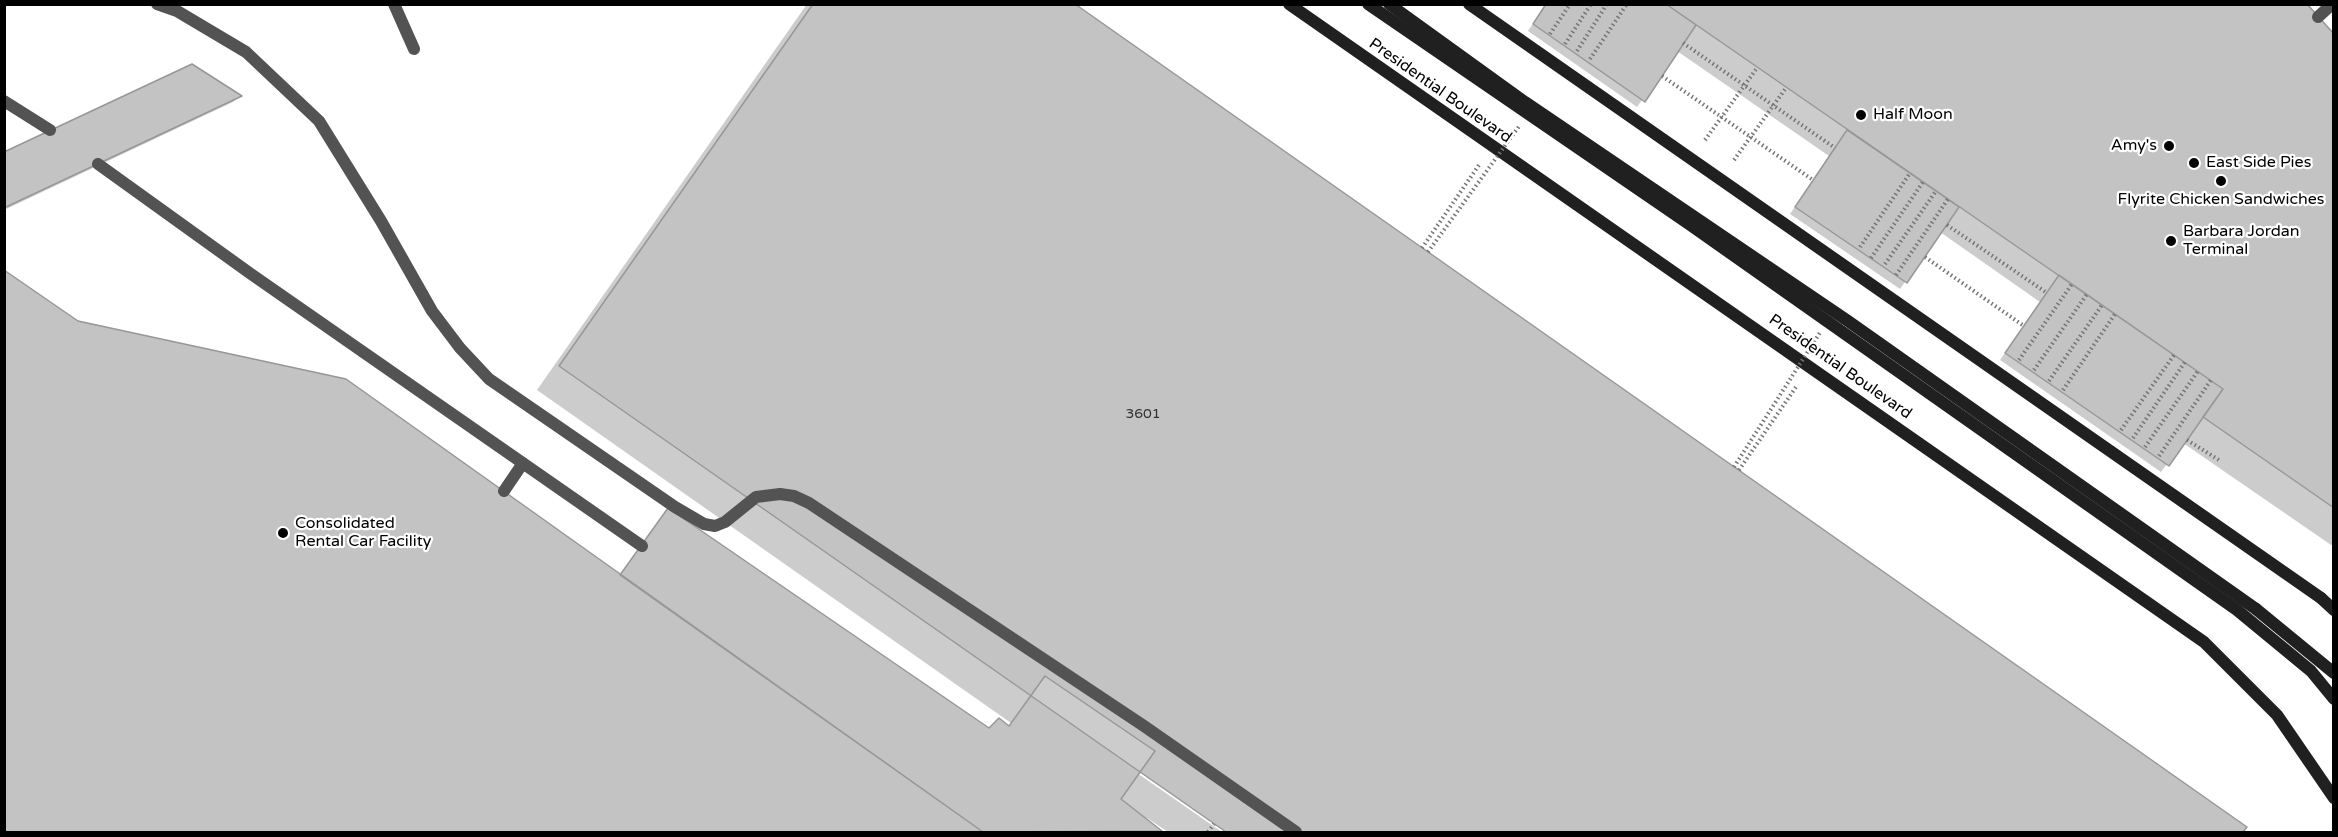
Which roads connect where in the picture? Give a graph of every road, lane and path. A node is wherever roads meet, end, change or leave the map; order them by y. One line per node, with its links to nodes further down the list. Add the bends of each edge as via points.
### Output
1 (158, 4): 64 (lane, via 246,52 319,121 432,310 489,379 704,524 715,526 725,522 756,498 780,494 809,503)
2 (394, 4): 12 (lane)
3 (1288, 4): 61 (main road, Presidential Boulevard, via 2204,642 2277,715)
4 (1368, 4): 60 (main road, via 2237,610 2311,671)
5 (1389, 4): 59 (main road, bridge, via 2256,609)
6 (1469, 4): 14 (main road, bridge)
7 (1570, 4): 14 (path)
8 (1607, 4): 13 (path)
9 (2332, 4): 10 (lane)
10 (2318, 17)
11 (1683, 43): 17 (path)
12 (414, 49)
13 (1577, 51)
14 (1538, 52): 35 (main road, bridge)
15 (1757, 68): 17 (path)
16 (1662, 76): 28 (path)
17 (1744, 86): 20 (path); 24 (path)
18 (1786, 88): 20 (path)
19 (4, 101): 21 (lane)
20 (1773, 106): 23 (path); 26 (path)
21 (50, 130)
22 (1509, 141): 32 (path, bridge)
23 (1835, 148)
24 (1699, 150)
25 (98, 164): 53 (lane)
26 (1728, 170)
27 (1910, 173): 31 (path)
28 (1813, 180)
29 (1948, 199): 35 (path)
30 (1947, 225): 36 (path)
31 (1860, 248)
32 (1428, 252)
33 (1924, 257): 40 (path)
34 (2072, 284): 44 (path)
35 (1884, 292): 44 (main road, bridge)
36 (2047, 293)
37 (2086, 294): 45 (path)
38 (2102, 305): 48 (path)
39 (2115, 314): 47 (path)
40 (2024, 326)
41 (1809, 350): 54 (path, bridge)
42 (2185, 362): 51 (path)
43 (2198, 371): 50 (path)
44 (2007, 378): 48 (main road, bridge)
45 (2028, 378)
46 (2211, 380): 55 (path)
47 (2057, 398)
48 (2037, 400): 51 (main road, bridge)
49 (2187, 440): 52 (path)
50 (2140, 455)
51 (2120, 458): 55 (main road, bridge)
52 (2219, 460)
53 (523, 463): 56 (lane); 57 (lane)
54 (1734, 466)
55 (2146, 476): 58 (main road, bridge)
56 (504, 491)
57 (642, 546)
58 (2334, 610)
59 (2334, 672)
60 (2334, 699)
61 (2334, 798)
62 (1214, 824): 63 (path)
63 (1208, 832)
64 (1296, 832)

